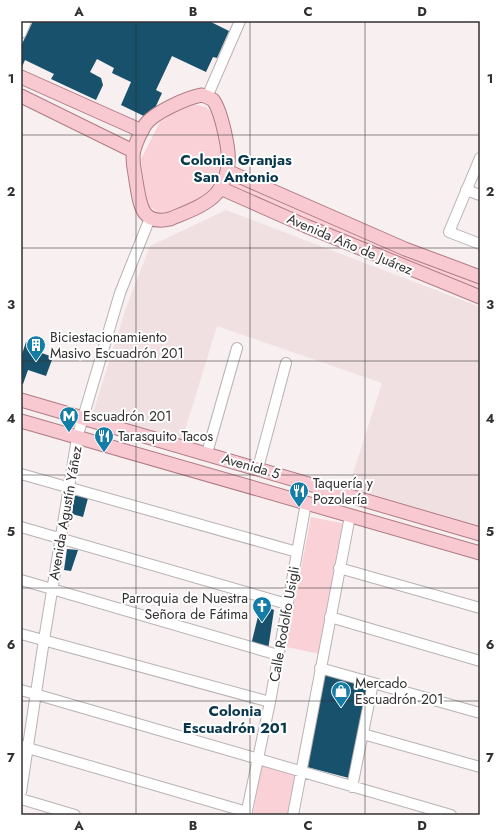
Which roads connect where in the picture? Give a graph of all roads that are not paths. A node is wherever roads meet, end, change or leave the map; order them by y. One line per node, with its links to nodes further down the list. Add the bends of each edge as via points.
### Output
1 (26, 21): 3 (street)
2 (240, 21): 6 (street)
3 (21, 33)
4 (21, 77): 7 (main road)
5 (21, 96): 8 (main road)
6 (207, 97): 7 (main road, via 202,94 194,96 156,116 146,123); 10 (main road, via 212,100 219,114 228,155)
7 (142, 131): 8 (main road)
8 (134, 150): 14 (main road, via 133,161 140,206)
9 (480, 158): 12 (street)
10 (227, 171): 11 (main road); 16 (main road, Avenida Año de Juárez, via 405,249)
11 (220, 188): 14 (main road, via 210,200 170,220); 17 (main road, Avenida Año de Juárez, via 306,226)
12 (466, 190): 13 (street); 15 (street, via 448,232)
13 (480, 194)
14 (150, 218): 21 (street, Avenida Agustín Yáñez, via 120,293)
15 (480, 244)
16 (480, 277)
17 (480, 296)
18 (237, 348): 24 (street)
19 (286, 363): 25 (street)
20 (21, 400): 21 (main road, Avenida 5)
21 (83, 417): 23 (street, Avenida Agustín Yáñez); 24 (main road, Avenida 5)
22 (21, 421): 23 (main road, Avenida 5)
23 (77, 438): 27 (street, Avenida Agustín Yáñez); 28 (main road, Avenida 5)
24 (208, 453): 25 (main road, Avenida 5)
25 (258, 468): 31 (main road, Avenida 5)
26 (21, 474): 27 (street)
27 (69, 488): 32 (street, Avenida Agustín Yáñez); 33 (street)
28 (306, 503): 29 (main road, Avenida 5); 33 (street, Calle Rodolfo Usigli)
29 (350, 516): 34 (main road, Avenida 5); 35 (street)
30 (21, 527): 32 (street)
31 (480, 534)
32 (60, 539): 37 (street, Avenida Agustín Yáñez); 38 (street)
33 (297, 552): 38 (street, Calle Rodolfo Usigli)
34 (480, 553)
35 (339, 568): 39 (street); 40 (street)
36 (21, 580): 37 (street)
37 (52, 589): 42 (street, Avenida Agustín Yáñez); 43 (street)
38 (287, 604): 43 (street, Calle Rodolfo Usigli)
39 (480, 608)
40 (330, 617): 44 (street); 45 (street)
41 (21, 634): 42 (street)
42 (44, 640): 48 (street, Avenida Agustín Yáñez); 49 (street)
43 (278, 655): 49 (street, Calle Rodolfo Usigli)
44 (480, 661)
45 (320, 668): 46 (street); 55 (street)
46 (373, 683): 50 (street); 51 (street)
47 (21, 690): 48 (street)
48 (36, 694): 52 (street, Avenida Agustín Yáñez); 53 (street)
49 (270, 702): 53 (street, Calle Rodolfo Usigli)
50 (480, 713)
51 (363, 734): 54 (street); 56 (street)
52 (24, 747): 57 (street, Avenida Agustín Yáñez); 59 (street)
53 (258, 758): 55 (street); 59 (street, Calle Rodolfo Usigli)
54 (480, 767)
55 (301, 771): 56 (street); 61 (street)
56 (352, 787): 62 (street)
57 (21, 792)
58 (21, 799): 60 (street)
59 (247, 813)
60 (75, 815)
61 (293, 815)
62 (451, 815)

